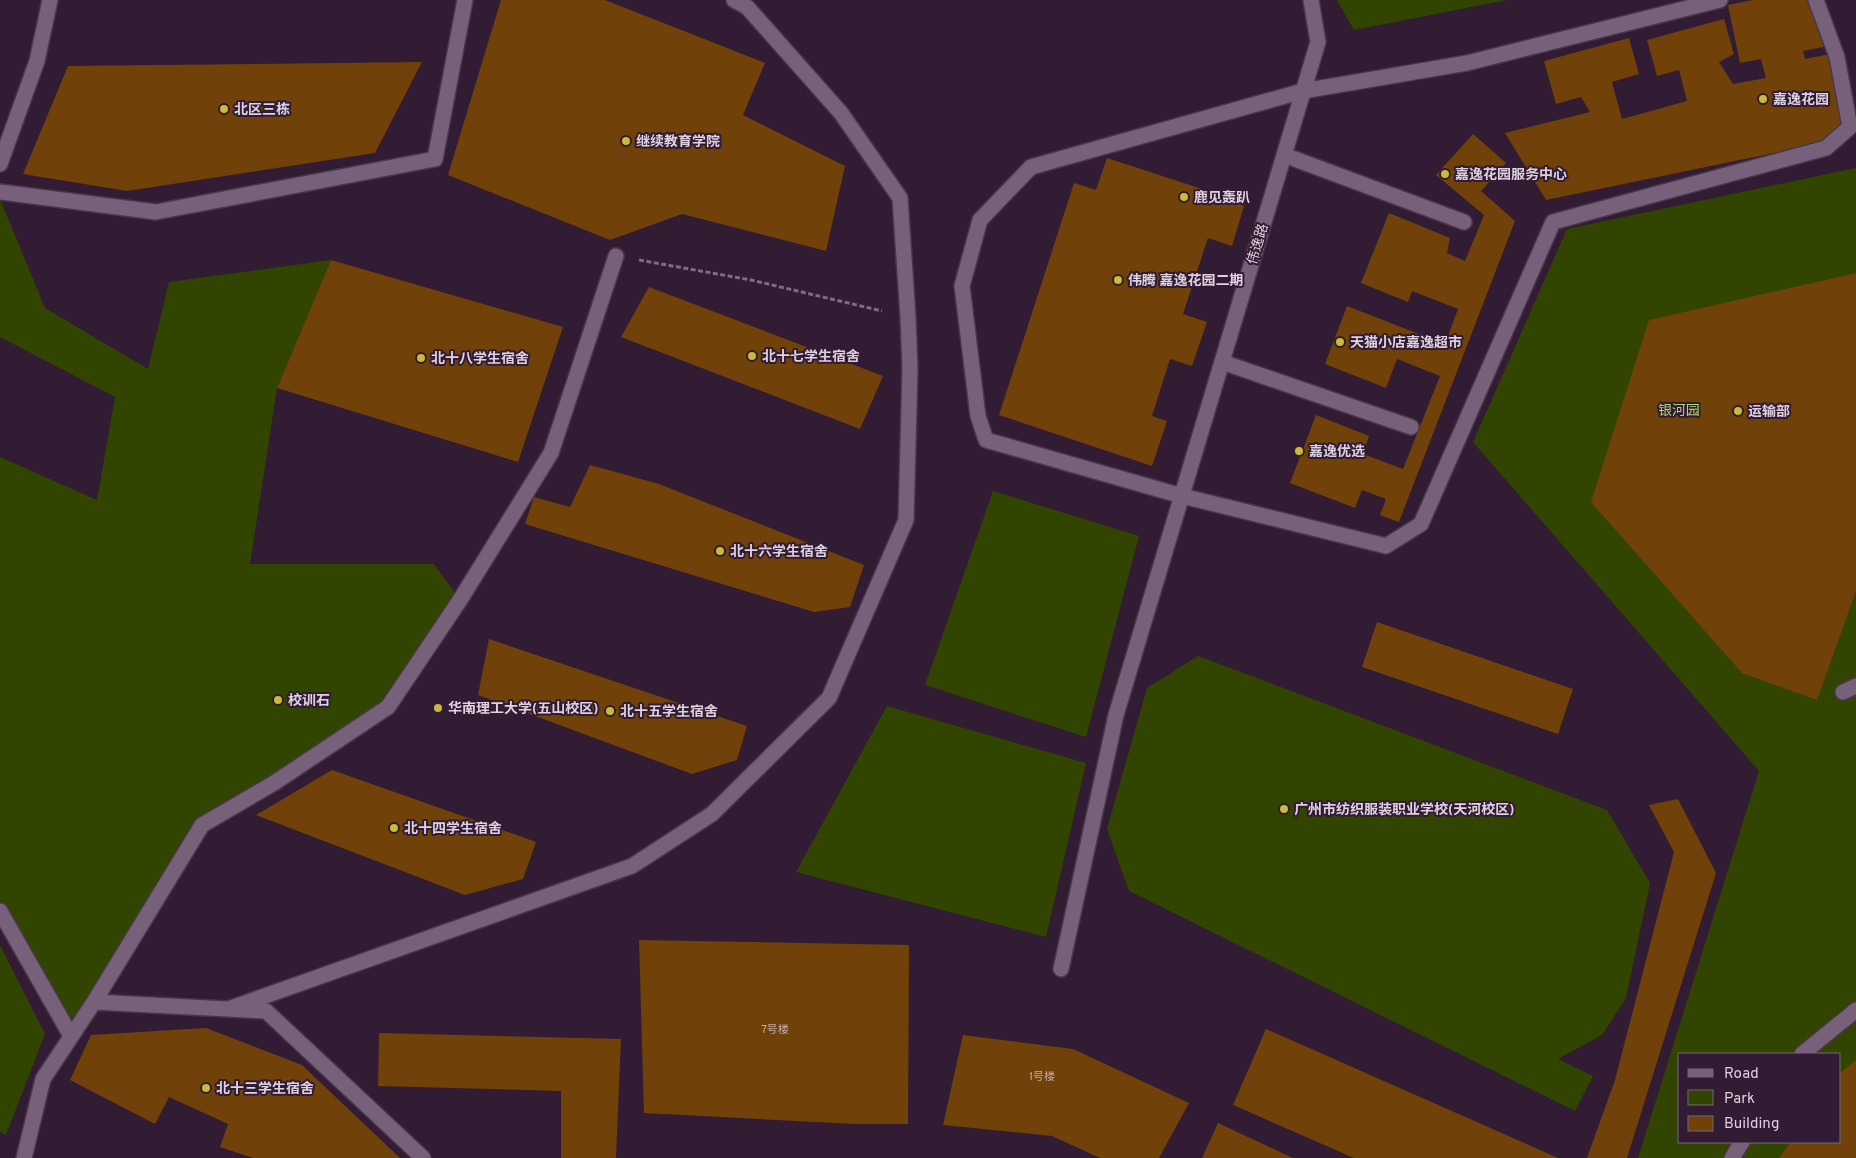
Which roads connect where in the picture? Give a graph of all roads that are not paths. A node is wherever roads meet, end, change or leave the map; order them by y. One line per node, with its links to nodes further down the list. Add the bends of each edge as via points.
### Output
1 (50, 0): 9 (street, via 37,62)
2 (465, 0): 10 (street, via 435,159 156,212)
3 (734, 0): 19 (street, via 747,7 841,113 900,198 910,369 906,520 829,698 712,814 632,866)
4 (1311, 0): 7 (street, 伟逸路, via 1318,42)
5 (1720, 0): 7 (street, via 1467,63)
6 (1816, 0): 15 (street, via 1837,56 1850,127 1826,148 1553,222 1420,524 1386,546)
7 (1303, 91): 8 (street, 伟逸路); 15 (street, via 1031,167 980,220 962,286 978,416 986,440)
8 (1284, 155): 11 (street); 13 (street, 伟逸路)
9 (0, 164)
10 (0, 192)
11 (1464, 222)
12 (616, 256): 18 (street, via 551,453 460,600 388,707 274,783 202,825)
13 (1222, 362): 14 (street); 15 (street, 伟逸路)
14 (1411, 427)
15 (1182, 496): 17 (street, 伟逸路, via 1116,715)
16 (0, 911): 21 (street)
17 (1061, 969)
18 (94, 1002): 19 (street); 21 (street)
19 (228, 1009): 25 (street, via 266,1011)
20 (1856, 1010): 22 (street)
21 (71, 1036): 24 (street, via 43,1079)
22 (1803, 1053)
23 (1741, 1143): 26 (street)
24 (24, 1158)
25 (423, 1158)
26 (1732, 1158)

